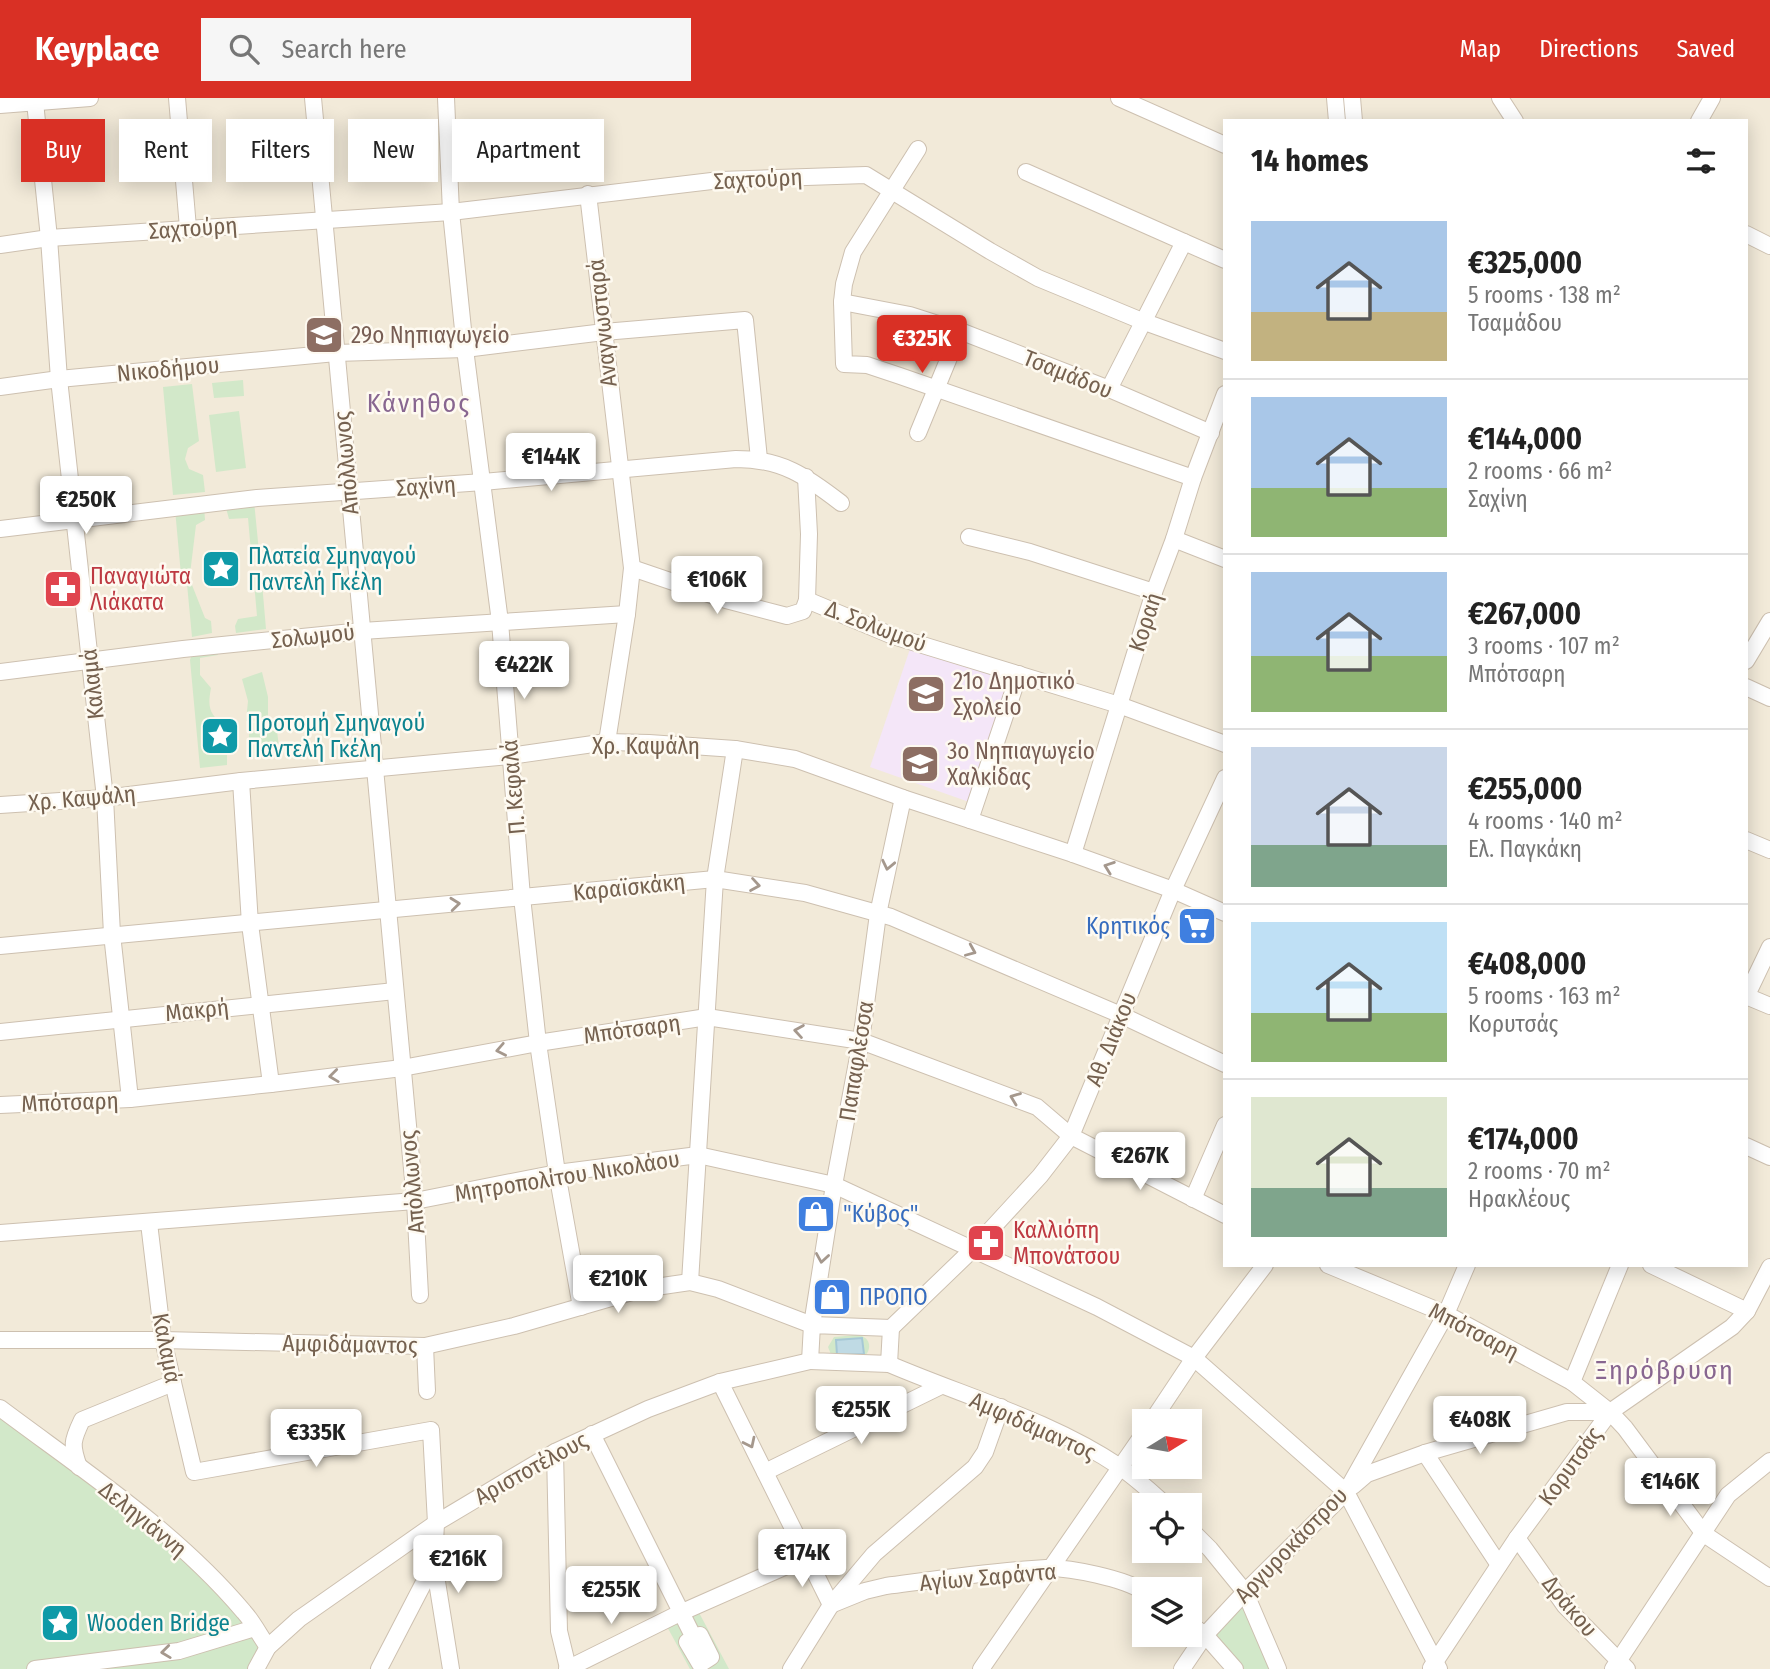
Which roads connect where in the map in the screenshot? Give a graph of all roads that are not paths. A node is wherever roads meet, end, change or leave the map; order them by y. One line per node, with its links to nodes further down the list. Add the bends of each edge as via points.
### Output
1 (90, 98): 10 (street)
2 (177, 98): 23 (street)
3 (313, 98): 22 (street, Απόλλωνος)
4 (446, 98): 21 (street, Π. Κεφαλά)
5 (1121, 98): 16 (street)
6 (1335, 98): 12 (street)
7 (1352, 98): 13 (street)
8 (1500, 98): 14 (street)
9 (1712, 98): 15 (street)
10 (35, 102): 11 (street); 25 (street, Καλαμά)
11 (0, 105)
12 (1337, 119)
13 (1354, 119)
14 (1514, 119)
15 (1700, 119)
16 (1223, 144)
17 (918, 149): 19 (street)
18 (1026, 172): 26 (street)
19 (892, 191): 20 (street, Σαχτούρη, via 866,175 720,180); 30 (street, via 853,252); 31 (street, Σαχτούρη, via 1038,278)
20 (588, 194): 21 (street, Σαχτούρη); 33 (street, Αναγνωσταρά)
21 (450, 212): 22 (street, Σαχτούρη); 34 (street, Π. Κεφαλά)
22 (324, 219): 23 (street, Σαχτούρη); 36 (street, Απόλλωνος)
23 (188, 229): 25 (street, Σαχτούρη)
24 (1748, 235): 28 (street)
25 (49, 238): 27 (street, Σαχτούρη); 37 (street, Καλαμά)
26 (1184, 242): 29 (street); 31 (street)
27 (0, 245)
28 (1770, 246)
29 (1223, 259)
30 (842, 302): 32 (street, Τσαμάδου, via 910,315); 39 (street, via 844,364 867,365)
31 (1142, 321): 35 (street, Σαχτούρη); 40 (street)
32 (960, 331): 39 (street); 40 (street, Τσαμάδου)
33 (604, 332): 34 (street); 44 (street, via 745,320); 45 (street, Αναγνωσταρά)
34 (465, 349): 36 (street); 48 (street, Π. Κεφαλά)
35 (1223, 350)
36 (336, 353): 37 (street, Νικοδήμου); 49 (street, Απόλλωνος)
37 (59, 379): 38 (street, Νικοδήμου); 51 (street, Καλαμά)
38 (0, 387)
39 (936, 389): 42 (street); 47 (street)
40 (1109, 389): 43 (street, Τσαμάδου)
41 (1223, 400): 43 (street, Κοραή)
42 (918, 433)
43 (1211, 433): 47 (street, Κοραή)
44 (759, 459): 45 (street, Σαχίνη); 46 (street, Σαχίνη)
45 (619, 468): 48 (street, Σαχίνη); 56 (street, Αναγνωσταρά)
46 (806, 477): 50 (street, Σαχίνη); 58 (street)
47 (1193, 478): 54 (street, Κοραή)
48 (483, 482): 49 (street, Σαχίνη); 61 (street, Π. Κεφαλά)
49 (349, 492): 51 (street, Σαχίνη); 62 (street, Απόλλωνος)
50 (841, 503)
51 (76, 519): 52 (street, Σαχίνη); 64 (street, Καλαμά)
52 (0, 529)
53 (969, 537): 57 (street)
54 (1174, 540): 55 (street); 57 (street, Κοραή)
55 (1223, 557)
56 (632, 568): 58 (street, Δ. Σολωμού, via 787,616); 59 (street, Αναγνωσταρά)
57 (1154, 592): 69 (street, Κοραή)
58 (805, 605): 66 (street, Δ. Σολωμού)
59 (627, 614): 61 (street, Σολωμού); 70 (street, Αναγνωσταρά)
60 (1770, 621): 63 (street)
61 (500, 622): 62 (street, Σολωμού); 73 (street, Π. Κεφαλά)
62 (362, 631): 64 (street, Σολωμού); 74 (street, Απόλλωνος)
63 (1748, 658)
64 (89, 661): 65 (street, Σολωμού); 77 (street, Καλαμά)
65 (0, 672)
66 (1019, 674): 69 (street, Δ. Σολωμού); 80 (street)
67 (1748, 688): 68 (street)
68 (1770, 698)
69 (1119, 705): 71 (street, Δ. Σολωμού); 83 (street, Κοραή)
70 (607, 743): 72 (street, Χρ. Καψάλη); 73 (street, Χρ. Καψάλη)
71 (1223, 743)
72 (734, 748): 78 (street, Χρ. Καψάλη, via 795,759); 84 (street)
73 (510, 756): 74 (street, Χρ. Καψάλη); 86 (street, Π. Κεφαλά)
74 (374, 769): 75 (street, Χρ. Καψάλη); 87 (street, Απόλλωνος)
75 (241, 781): 77 (street, Χρ. Καψάλη); 90 (street)
76 (1223, 782): 85 (street, Αθ. Διάκου)
77 (105, 798): 79 (street, Χρ. Καψάλη); 91 (street, Καλαμά)
78 (903, 798): 80 (street, Χρ. Καψάλη); 89 (street, Παπαφλέσσα, one-way to 89)
79 (0, 804)
80 (970, 820): 83 (street, Χρ. Καψάλη)
81 (1748, 840): 82 (street)
82 (1770, 850)
83 (1073, 854): 85 (street, Χρ. Καψάλη, one-way to 83)
84 (715, 878): 86 (street, Καραϊσκάκη); 89 (street, Καραϊσκάκη, one-way to 89, via 806,892); 100 (street)
85 (1173, 890): 88 (street, Χρ. Καψάλη); 99 (street, Αθ. Διάκου)
86 (522, 897): 87 (street, Καραϊσκάκη, one-way to 86); 104 (street, Π. Κεφαλά)
87 (387, 911): 90 (street, Καραϊσκάκη); 94 (street, Απόλλωνος)
88 (1223, 912)
89 (878, 914): 99 (street, Καραϊσκάκη, one-way to 99); 103 (street, Παπαφλέσσα)
90 (250, 924): 91 (street, Καραϊσκάκη); 97 (street)
91 (112, 934): 92 (street, Καραϊσκάκη); 101 (street, Καλαμά)
92 (0, 946)
93 (1770, 947): 95 (street)
94 (395, 991): 97 (street, Μακρή); 106 (street, Απόλλωνος)
95 (1748, 994)
96 (1748, 996): 98 (street)
97 (260, 1003): 101 (street, Μακρή); 107 (street)
98 (1770, 1006)
99 (1121, 1015): 105 (street, Καραϊσκάκη); 111 (street, Αθ. Διάκου)
100 (707, 1017): 103 (street, Μπότσαρη, one-way to 100); 104 (street, Μπότσαρη); 113 (street)
101 (122, 1018): 102 (street, Μακρή); 108 (street, Καλαμά)
102 (0, 1032)
103 (861, 1041): 111 (street, Μπότσαρη, one-way to 103, via 1037,1107); 116 (street, Παπαφλέσσα)
104 (538, 1043): 106 (street, Μπότσαρη, one-way to 106); 115 (street, Π. Κεφαλά)
105 (1223, 1063)
106 (402, 1068): 107 (street, Μπότσαρη, one-way to 107); 118 (street, Απόλλωνος)
107 (271, 1084): 108 (street, Μπότσαρη)
108 (130, 1099): 109 (street, Μπότσαρη)
109 (0, 1105)
110 (1223, 1130): 117 (street)
111 (1071, 1136): 117 (street, Μπότσαρη); 122 (street, Αθ. Διάκου)
112 (1748, 1147): 114 (street)
113 (698, 1155): 115 (street, Μητροπολίτου Νικολάου); 116 (street, Μητροπολίτου Νικολάου); 129 (street)
114 (1770, 1157)
115 (557, 1173): 118 (street, Μητροπολίτου Νικολάου); 131 (street, Π. Κεφαλά)
116 (834, 1185): 122 (street, Μητροπολίτου Νικολάου); 134 (street, Παπαφλέσσα, one-way to 134)
117 (1193, 1199): 119 (street, Μπότσαρη)
118 (415, 1201): 120 (street, Μητροπολίτου Νικολάου); 130 (street, Απόλλωνος)
119 (1223, 1214)
120 (149, 1223): 121 (street, Μητροπολίτου Νικολάου); 137 (street, Καλαμά)
121 (0, 1233)
122 (972, 1250): 135 (street, Αθ. Διάκου); 139 (street, Μητροπολίτου Νικολάου)
123 (1770, 1266): 132 (street, Κορυτσάς)
124 (1263, 1267): 139 (street)
125 (1333, 1267): 133 (street, Μπότσαρη)
126 (1466, 1267): 133 (street, Αργυροκάστρου)
127 (1619, 1267): 143 (street)
128 (1655, 1267): 132 (street)
129 (690, 1282): 131 (street, Αμφιδάμαντος, via 642,1289); 134 (street, Αμφιδάμαντος)
130 (420, 1295)
131 (581, 1307): 138 (street, Αμφιδάμαντος)
132 (1747, 1311): 150 (street, Κορυτσάς, via 1732,1327)
133 (1446, 1314): 143 (street, Μπότσαρη); 159 (street, Αργυροκάστρου)
134 (811, 1325): 135 (street, Αμφιδάμαντος); 140 (street, Παπαφλέσσα)
135 (891, 1328): 141 (street)
136 (0, 1340): 137 (street, Αμφιδάμαντος)
137 (163, 1340): 138 (street, Αμφιδάμαντος); 144 (street, Καλαμά)
138 (425, 1346): 146 (street)
139 (1194, 1358): 149 (street); 159 (street, Μητροπολίτου Νικολάου)
140 (810, 1361): 141 (street, Αριστοτέλους); 142 (street, Αριστοτέλους)
141 (889, 1364): 145 (street, Αμφιδάμαντος)
142 (720, 1382): 151 (street, Αριστοτέλους); 158 (street, one-way to 158)
143 (1572, 1382): 150 (street, Μπότσαρη)
144 (173, 1383): 157 (street, via 82,1420 72,1449); 161 (street, Καλαμά, via 194,1472 431,1430)
145 (941, 1386): 147 (street, Αμφιδάμαντος); 158 (street)
146 (427, 1391)
147 (1001, 1407): 156 (street, Αμφιδάμαντος, via 1078,1442); 172 (street, via 975,1467 874,1554)
148 (0, 1408): 157 (street, Δεληγιάννη)
149 (1160, 1409)
150 (1610, 1412): 154 (street, via 1567,1412); 162 (street, Μπότσαρη); 163 (street, Κορυτσάς)
151 (592, 1434): 153 (street, Αριστοτέλους); 173 (street)
152 (1132, 1451): 156 (street)
153 (555, 1452): 161 (street, Αριστοτέλους); 181 (street, via 559,1631)
154 (1424, 1453): 159 (street, via 1367,1474); 167 (street)
155 (1770, 1461): 162 (street, via 1728,1496)
156 (1121, 1468): 160 (street, Αμφιδάμαντος); 168 (street)
157 (80, 1469): 174 (street, Δεληγιάννη, via 188,1555)
158 (765, 1472): 165 (street)
159 (1346, 1492): 171 (street, Αργυροκάστρου); 179 (street, Μητροπολίτου Νικολάου)
160 (1151, 1493)
161 (436, 1522): 166 (street); 177 (street, Αριστοτέλους, via 299,1619)
162 (1704, 1534): 169 (street, Μπότσαρη); 180 (street)
163 (1517, 1538): 167 (street, Κορυτσάς); 180 (street, Δράκου, via 1565,1606)
164 (1202, 1541): 171 (street)
165 (807, 1557): 172 (street); 173 (street)
166 (434, 1563): 184 (street); 185 (street)
167 (1499, 1564): 179 (street, Κορυτσάς)
168 (1049, 1568): 170 (street, Αγίων Σαράντα); 172 (street, Αγίων Σαράντα, via 886,1586); 187 (street)
169 (1770, 1578)
170 (1132, 1585)
171 (1245, 1592): 176 (street, Αργυροκάστρου); 190 (street)
172 (831, 1605): 186 (street)
173 (680, 1613): 178 (street, via 694,1638 700,1635 711,1657); 181 (street)
174 (255, 1628): 177 (street, Δεληγιάννη); 182 (street, one-way to 182, via 179,1651)
175 (1202, 1633): 176 (street)
176 (1205, 1635): 188 (street, Αργυροκάστρου); 189 (street)
177 (268, 1647): 183 (street, Αριστοτέλους)
178 (708, 1665)
179 (1435, 1667)
180 (1620, 1667)
181 (568, 1668)
182 (35, 1669)
183 (257, 1669)
184 (379, 1669)
185 (451, 1669)
186 (791, 1669)
187 (981, 1669)
188 (1182, 1669)
189 (1236, 1669)
190 (1278, 1669)

